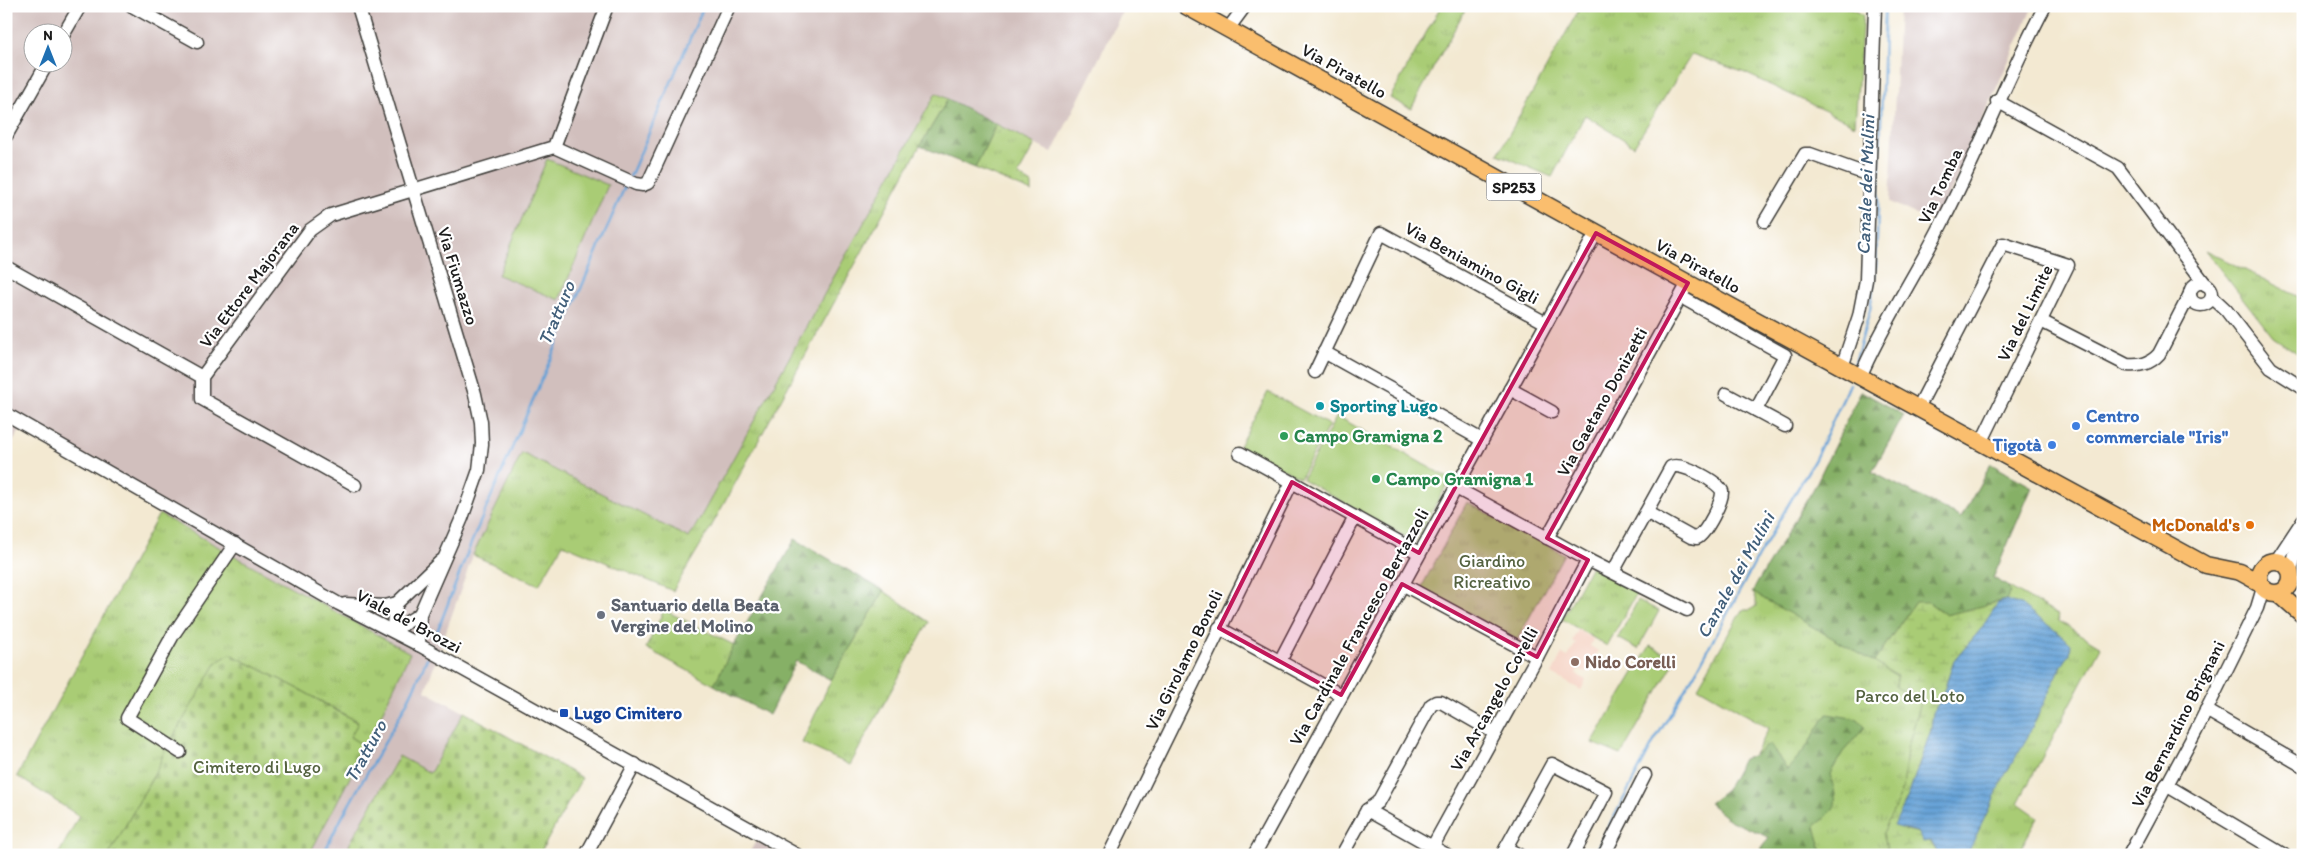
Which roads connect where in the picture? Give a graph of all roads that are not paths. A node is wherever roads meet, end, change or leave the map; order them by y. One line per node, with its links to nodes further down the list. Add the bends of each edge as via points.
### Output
1 (80, 6): 10 (street)
2 (132, 6): 12 (street)
3 (358, 6): 18 (street, Via Fiumazzo)
4 (607, 6): 16 (street)
5 (729, 6): 16 (street, via 648,183 643,186 636,184)
6 (1186, 6): 11 (main road, Via Piratello / SP253)
7 (1245, 6): 11 (street)
8 (1876, 6): 17 (street)
9 (2045, 6): 14 (street, Via Tomba)
10 (71, 22)
11 (1228, 30): 20 (main road, Via Piratello / SP253)
12 (197, 42)
13 (42, 72): 15 (street)
14 (1997, 101): 23 (street, via 2118,168 2192,265); 30 (street, Via Tomba, via 1943,222 1897,302)
15 (6, 136)
16 (554, 147): 18 (street, Via Ettore Majorana)
17 (1869, 175): 19 (street, via 1805,154); 27 (street, via 1866,280 1859,316)
18 (413, 190): 29 (street, Via Ettore Majorana, via 321,220 310,230); 52 (street, Via Fiumazzo, via 481,422 479,470)
19 (1765, 221)
20 (1596, 233): 22 (main road, Via Piratello / SP253); 25 (street, Via Cardinale Francesco Bertazzoli)
21 (6, 267): 29 (street, Via Ettore Majorana)
22 (1684, 290): 27 (main road, Via Piratello / SP253); 35 (street, via 1785,355); 49 (street, Via Gaetano Donizetti)
23 (2201, 291): 24 (street, via 2159,354 2141,365 2127,365); 31 (street, via 2226,310 2271,368)
24 (2041, 321): 34 (street, Via del Limite, via 2068,265 2003,244); 40 (street, Via del Limite)
25 (1546, 323): 26 (street, Via Beniamino Gigli, via 1381,233); 32 (street, Via Cardinale Francesco Bertazzoli)
26 (1324, 352): 28 (street); 39 (street)
27 (1842, 367): 30 (main road, Via Piratello / SP253)
28 (1315, 372)
29 (202, 377): 43 (street, via 202,399)
30 (1860, 377): 34 (main road, Via Piratello / SP253)
31 (2303, 388)
32 (1510, 389): 36 (street); 39 (street, Via Cardinale Francesco Bertazzoli)
33 (1726, 394): 35 (street)
34 (1918, 408): 40 (main road, Via Piratello / SP253)
35 (1756, 410): 38 (street)
36 (1552, 412)
37 (6, 414): 50 (street, Viale de' Brozzi)
38 (1785, 426)
39 (1482, 440): 44 (street, Via Cardinale Francesco Bertazzoli)
40 (1981, 443): 53 (main road, Via Piratello / SP253)
41 (1240, 454): 42 (street)
42 (1292, 482): 46 (street); 66 (street, Via Girolamo Bonoli)
43 (355, 485)
44 (1456, 488): 49 (street); 51 (street, Via Cardinale Francesco Bertazzoli)
45 (1646, 512): 45 (street, via 1668,469 1675,465 1683,466 1717,485 1722,492 1721,500 1697,538); 56 (street)
46 (1355, 517): 51 (street); 70 (street)
47 (2303, 520): 55 (street)
48 (2303, 531): 57 (street, via 2298,539)
49 (1547, 538): 54 (street)
50 (235, 544): 62 (street, Viale de' Brozzi); 74 (street, via 173,635 126,718)
51 (1419, 553): 58 (street, Via Cardinale Francesco Bertazzoli)
52 (446, 556): 60 (street, Via Fiumazzo); 64 (street, Via Fiumazzo)
53 (2194, 558): 55 (main road, Via Piratello / SP253, via 2225,566); 59 (main road, Via Piratello / SP253, via 2217,569 2240,572)
54 (1588, 560): 56 (street); 69 (street, Via Arcangelo Corelli)
55 (2270, 562): 57 (main road, via 2285,564); 59 (main road, via 2259,573)
56 (1613, 572): 63 (street)
57 (2291, 576): 59 (main road, via 2286,589); 61 (main road)
58 (1402, 584): 69 (street); 71 (street, Via Cardinale Francesco Bertazzoli)
59 (2268, 589): 65 (main road, Via Piratello / SP253); 72 (street, Via Bernardino Brignani)
60 (397, 603): 62 (street, via 385,606); 67 (street)
61 (2303, 603)
62 (339, 604): 67 (street, Viale de' Brozzi)
63 (1687, 610)
64 (420, 614): 67 (street); 68 (street, Via Fiumazzo)
65 (2303, 615)
66 (1219, 628): 70 (street); 85 (street, Via Girolamo Bonoli)
67 (393, 631): 68 (street, Viale de' Brozzi)
68 (419, 645): 75 (street, Viale de' Brozzi)
69 (1537, 657): 73 (street, Via Arcangelo Corelli)
70 (1280, 661): 71 (street)
71 (1341, 695): 86 (street, Via Cardinale Francesco Bertazzoli)
72 (2206, 710): 76 (street); 78 (street, Via Bernardino Brignani)
73 (1495, 733): 79 (street, via 1441,702 1431,705 1378,802); 80 (street, Via Arcangelo Corelli)
74 (180, 752)
75 (635, 764): 83 (street); 84 (street, Viale de' Brozzi)
76 (2303, 766)
77 (1645, 775): 90 (street)
78 (2166, 785): 91 (street, Via Bernardino Brignani); 92 (street)
79 (1367, 810): 80 (street); 87 (street)
80 (1431, 851): 82 (street)
81 (1504, 851): 88 (street); 89 (street, via 1552,764 1606,792)
82 (1446, 854)
83 (586, 855)
84 (797, 855)
85 (1109, 855)
86 (1254, 855)
87 (1342, 855)
88 (1519, 855)
89 (1573, 855)
90 (1604, 855)
91 (2129, 855)
92 (2284, 855)

